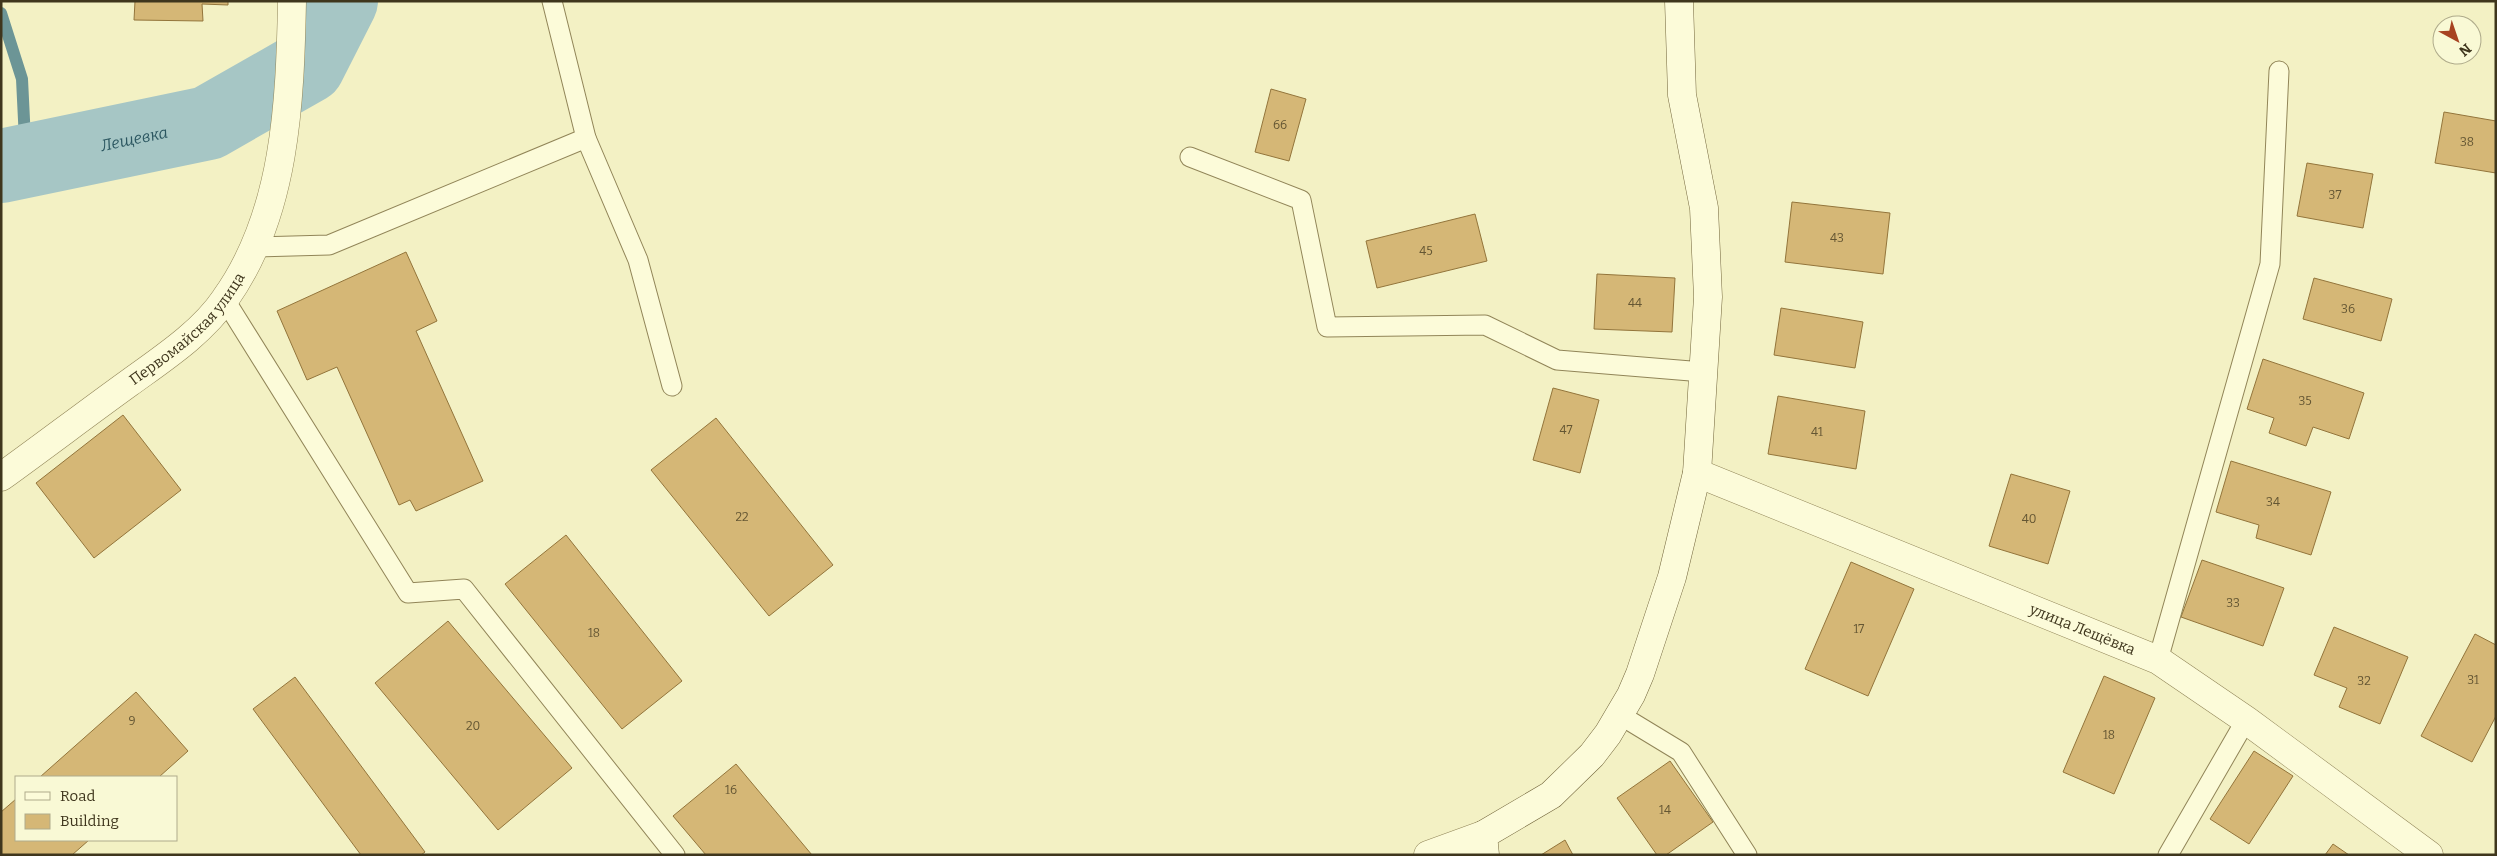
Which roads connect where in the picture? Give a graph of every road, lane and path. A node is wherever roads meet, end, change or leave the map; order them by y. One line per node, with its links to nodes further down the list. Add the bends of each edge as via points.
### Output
1 (292, 1): 7 (street, Первомайская улица, via 285,120 275,184)
2 (552, 1): 5 (lane)
3 (1681, 3): 9 (street, via 1682,94 1704,208 1708,298)
4 (2279, 71): 13 (lane, via 2270,264)
5 (586, 138): 7 (lane, via 330,245); 10 (lane, via 638,260)
6 (1190, 157): 9 (lane, via 1301,200 1326,327 1485,325 1557,360)
7 (256, 247): 8 (street, Первомайская улица)
8 (225, 300): 12 (street, Первомайская улица, via 183,343); 17 (lane, via 408,593 464,589)
9 (1703, 372): 11 (street)
10 (672, 386)
11 (1696, 473): 13 (street, улица Лещёвка); 14 (street, via 1672,577 1640,674)
12 (1, 477)
13 (2158, 660): 15 (street, улица Лещёвка)
14 (1620, 715): 16 (street, via 1592,755 1551,795); 19 (lane, via 1681,752)
15 (2246, 720): 20 (lane); 21 (street, улица Лещёвка)
16 (1484, 845): 18 (street)
17 (675, 855)
18 (1428, 855)
19 (1747, 855)
20 (2168, 855)
21 (2430, 855)

